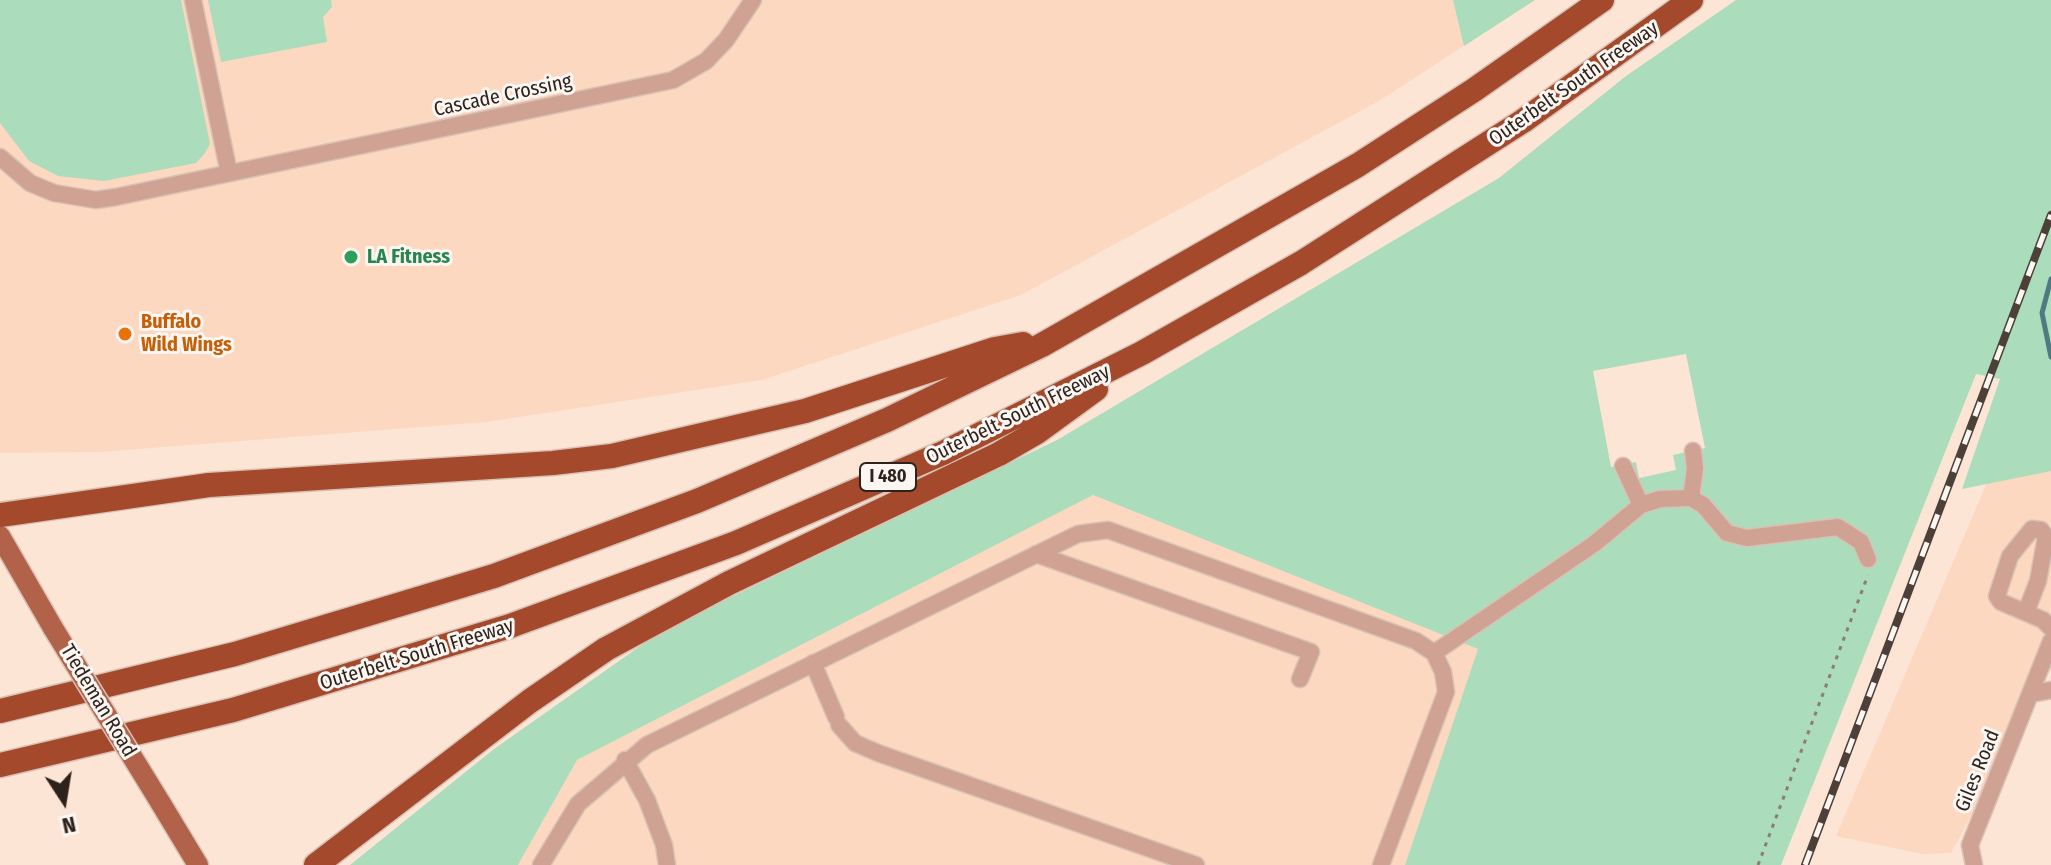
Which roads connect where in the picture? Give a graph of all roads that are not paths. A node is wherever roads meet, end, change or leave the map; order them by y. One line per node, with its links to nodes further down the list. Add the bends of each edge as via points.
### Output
1 (193, 0): 6 (street)
2 (753, 0): 6 (street, Cascade Crossing, via 706,61 673,80)
3 (1602, 0): 7 (highway, I 480, via 1358,165)
4 (1691, 0): 8 (highway, Outerbelt South Freeway / I 480, via 1432,183)
5 (0, 157): 6 (street, Cascade Crossing, via 30,183 96,200)
6 (229, 173)
7 (1042, 345): 13 (highway, via 995,349 805,411 612,456 209,485); 25 (highway, I 480, via 791,462 494,576 248,651)
8 (1142, 353): 27 (highway, Outerbelt South Freeway / I 480, via 943,453 626,585 323,684); 29 (highway, via 1063,415 999,454 716,589 606,649)
9 (1693, 451): 11 (street)
10 (1623, 466): 12 (street)
11 (1691, 498): 12 (street); 16 (street, via 1727,533 1747,538 1838,527 1861,542)
12 (1641, 505): 20 (street, via 1594,544)
13 (0, 515)
14 (0, 536): 28 (main road, Tiedeman Road, bridge)
15 (1036, 554): 20 (street, via 1078,534 1108,530 1416,641); 21 (street); 22 (street, via 1311,652)
16 (1868, 559)
17 (2026, 612): 17 (street, via 2038,581 2046,537 2041,530 2032,529 2010,556 1997,596); 18 (street)
18 (2051, 628)
19 (2051, 641): 24 (street, Giles Road)
20 (1434, 653): 33 (street, via 1446,692)
21 (813, 663): 26 (street); 32 (street, via 838,721 855,743)
22 (1300, 679)
23 (2051, 690): 24 (street)
24 (2031, 694): 34 (street, Giles Road, via 1970,845)
25 (0, 711)
26 (625, 760): 30 (street, via 578,804); 31 (street, via 647,800)
27 (0, 765)
28 (198, 865)
29 (316, 865)
30 (541, 865)
31 (667, 865)
32 (1196, 865)
33 (1381, 865)
34 (1974, 865)

